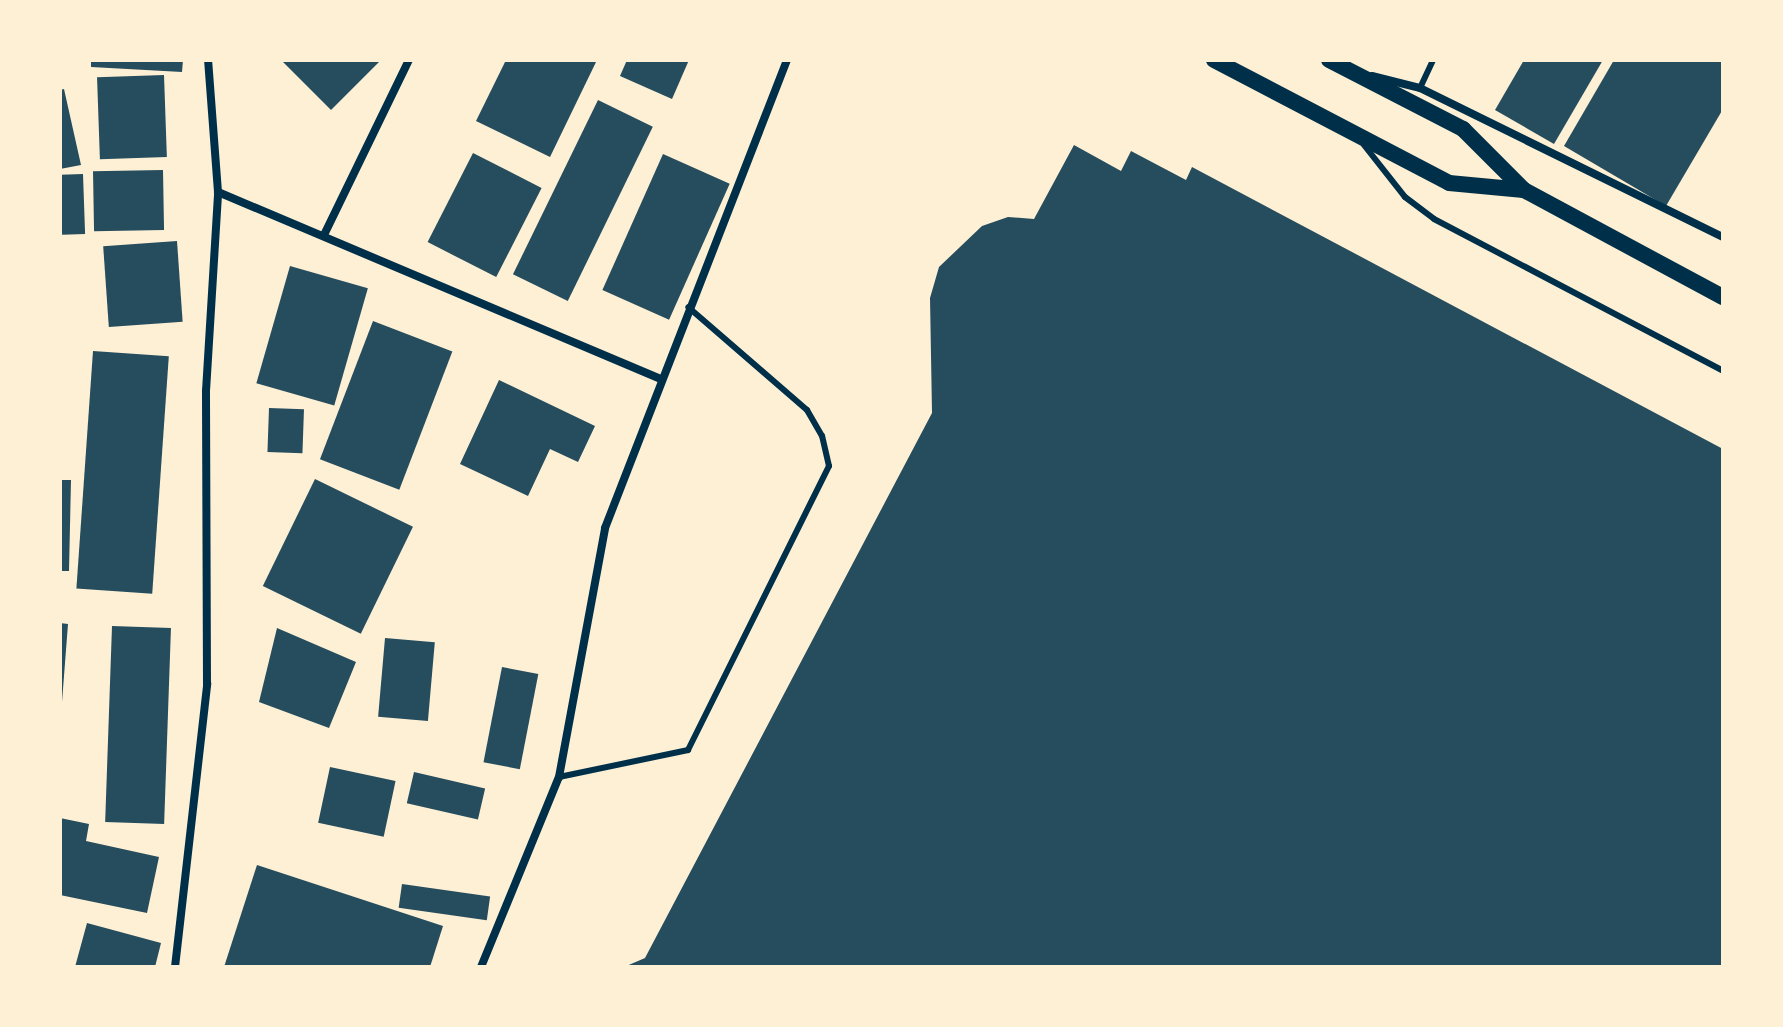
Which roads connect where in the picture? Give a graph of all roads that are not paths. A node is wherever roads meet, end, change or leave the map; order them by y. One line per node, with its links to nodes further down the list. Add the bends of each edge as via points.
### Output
1 (208, 60): 11 (street)
2 (409, 60): 12 (street)
3 (787, 60): 15 (street)
4 (1214, 60): 9 (main road)
5 (1329, 60): 7 (main road)
6 (1433, 60): 8 (lane)
7 (1354, 73): 8 (street); 10 (main road, via 1463,129)
8 (1420, 88): 13 (street)
9 (1351, 130): 10 (main road, via 1449,183); 16 (lane, via 1405,197 1434,219)
10 (1524, 190): 14 (main road)
11 (218, 192): 12 (street); 19 (street, via 206,391 207,684)
12 (324, 235): 17 (street)
13 (1723, 237)
14 (1723, 297)
15 (688, 307): 17 (street); 18 (lane, via 807,410 822,436 829,466 693,743 673,755)
16 (1723, 371)
17 (660, 379): 18 (street, via 605,528)
18 (559, 777): 20 (street)
19 (175, 967)
20 (481, 967)

